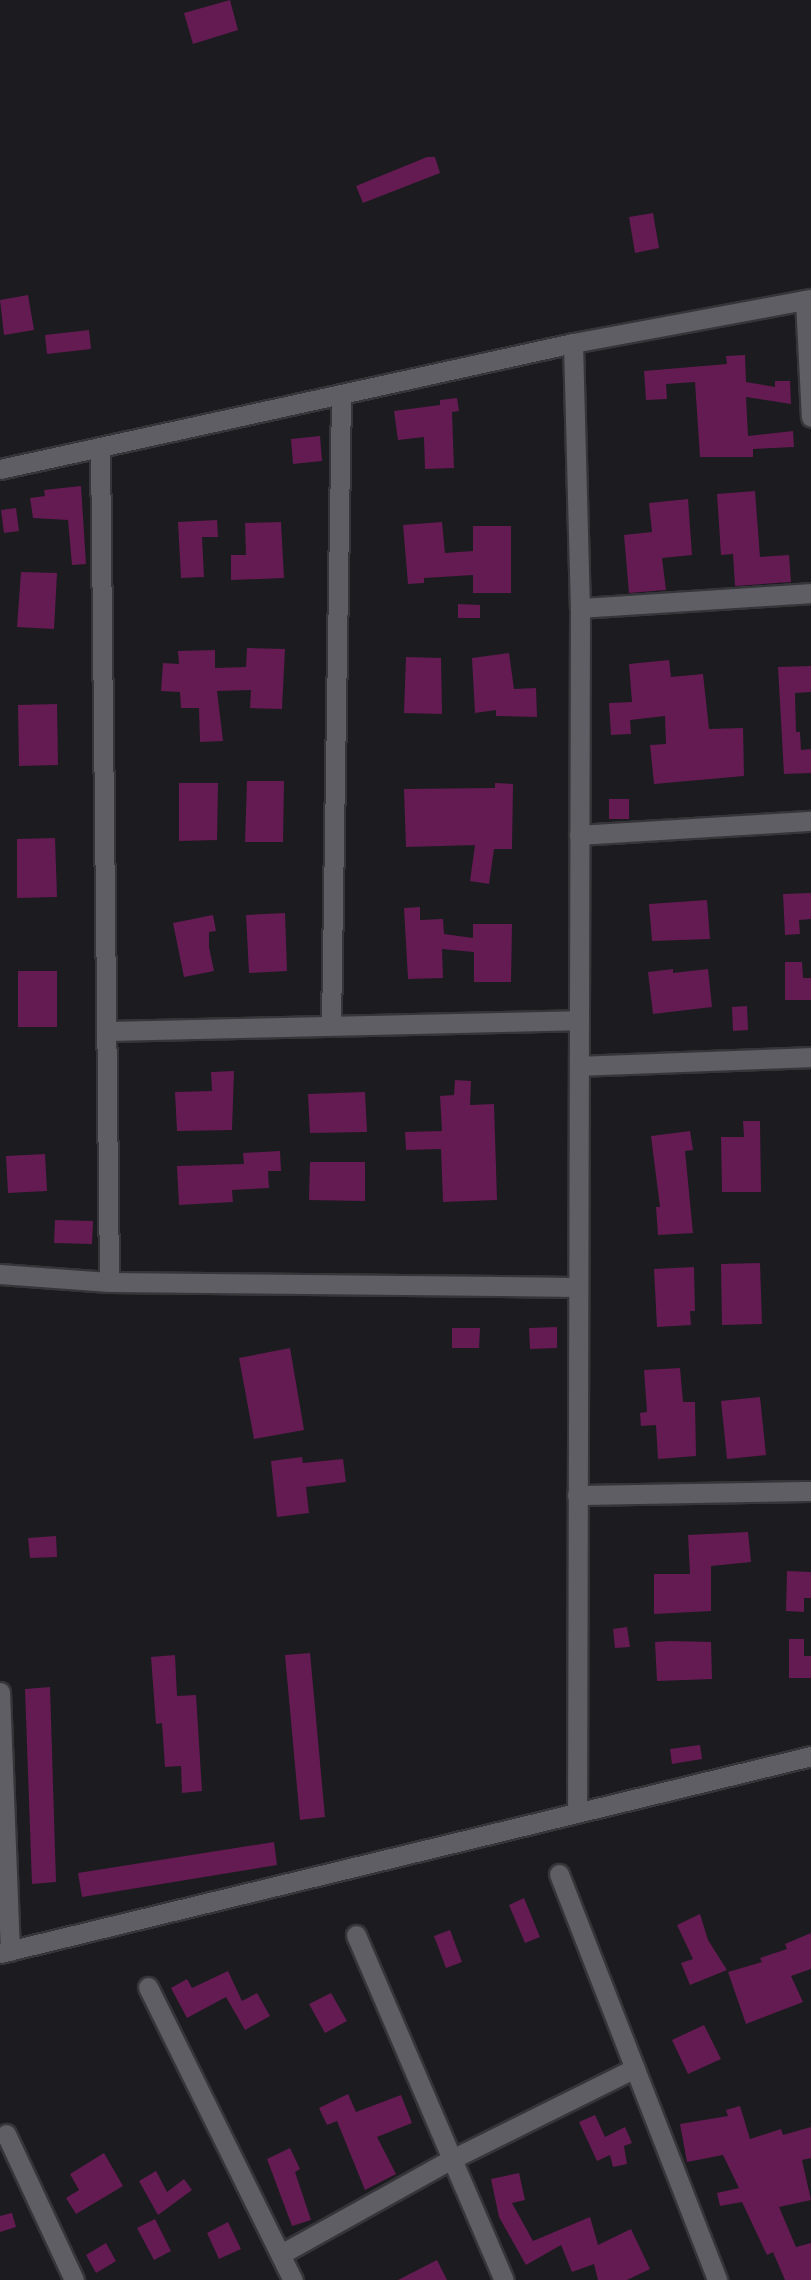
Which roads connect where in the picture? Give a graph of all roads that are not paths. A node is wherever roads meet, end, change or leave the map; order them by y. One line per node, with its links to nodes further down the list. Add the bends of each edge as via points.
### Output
1 (808, 299): 2 (street); 4 (street)
2 (573, 343): 3 (street); 8 (street)
3 (341, 395): 5 (street); 12 (street)
4 (811, 417)
5 (100, 447): 6 (street); 13 (street)
6 (0, 469)
7 (811, 593): 8 (street)
8 (580, 608): 10 (street)
9 (811, 821): 10 (street)
10 (579, 835): 11 (street)
11 (578, 1020): 12 (street); 15 (street)
12 (331, 1025): 13 (street)
13 (107, 1031): 17 (street)
14 (811, 1056): 15 (street)
15 (579, 1066): 18 (street)
16 (0, 1274): 17 (street)
17 (109, 1282): 18 (street)
18 (576, 1287): 20 (street)
19 (811, 1491): 20 (street)
20 (577, 1495): 24 (street)
21 (0, 1692): 23 (street)
22 (811, 1756): 24 (street)
23 (0, 1759): 27 (street)
24 (577, 1811): 27 (street)
25 (559, 1874): 29 (street)
26 (356, 1935): 31 (street)
27 (5, 1952)
28 (148, 1987): 32 (street)
29 (635, 2068): 31 (street); 36 (street)
30 (6, 2134): 33 (street)
31 (452, 2159): 32 (street); 35 (street)
32 (281, 2254): 34 (street)
33 (74, 2280)
34 (293, 2280)
35 (504, 2280)
36 (717, 2280)

